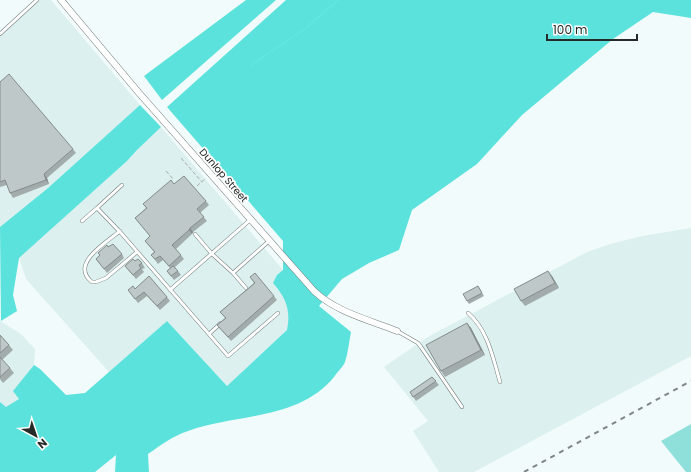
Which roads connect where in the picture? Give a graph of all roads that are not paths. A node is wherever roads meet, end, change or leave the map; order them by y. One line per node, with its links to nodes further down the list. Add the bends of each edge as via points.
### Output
1 (37, 0): 3 (lane)
2 (60, 0): 6 (street, Dunlop Street)
3 (0, 34)
4 (122, 185): 5 (lane)
5 (96, 208): 7 (lane); 8 (lane)
6 (250, 220): 10 (street, Dunlop Street); 12 (lane)
7 (82, 221)
8 (120, 232): 11 (lane); 11 (lane, via 85,262 84,271 88,279 92,282 100,281)
9 (195, 234): 12 (lane)
10 (269, 241): 13 (lane); 19 (street, Dunlop Street, via 308,285 326,301 336,308)
11 (137, 252): 15 (lane)
12 (212, 254): 13 (lane); 15 (lane)
13 (233, 272): 14 (lane)
14 (246, 288)
15 (170, 290): 20 (lane)
16 (278, 313): 20 (lane, via 228,356)
17 (468, 313): 21 (lane, via 478,322)
18 (224, 321): 20 (lane)
19 (397, 331): 22 (lane, via 418,343)
20 (209, 334)
21 (500, 382)
22 (462, 407)

